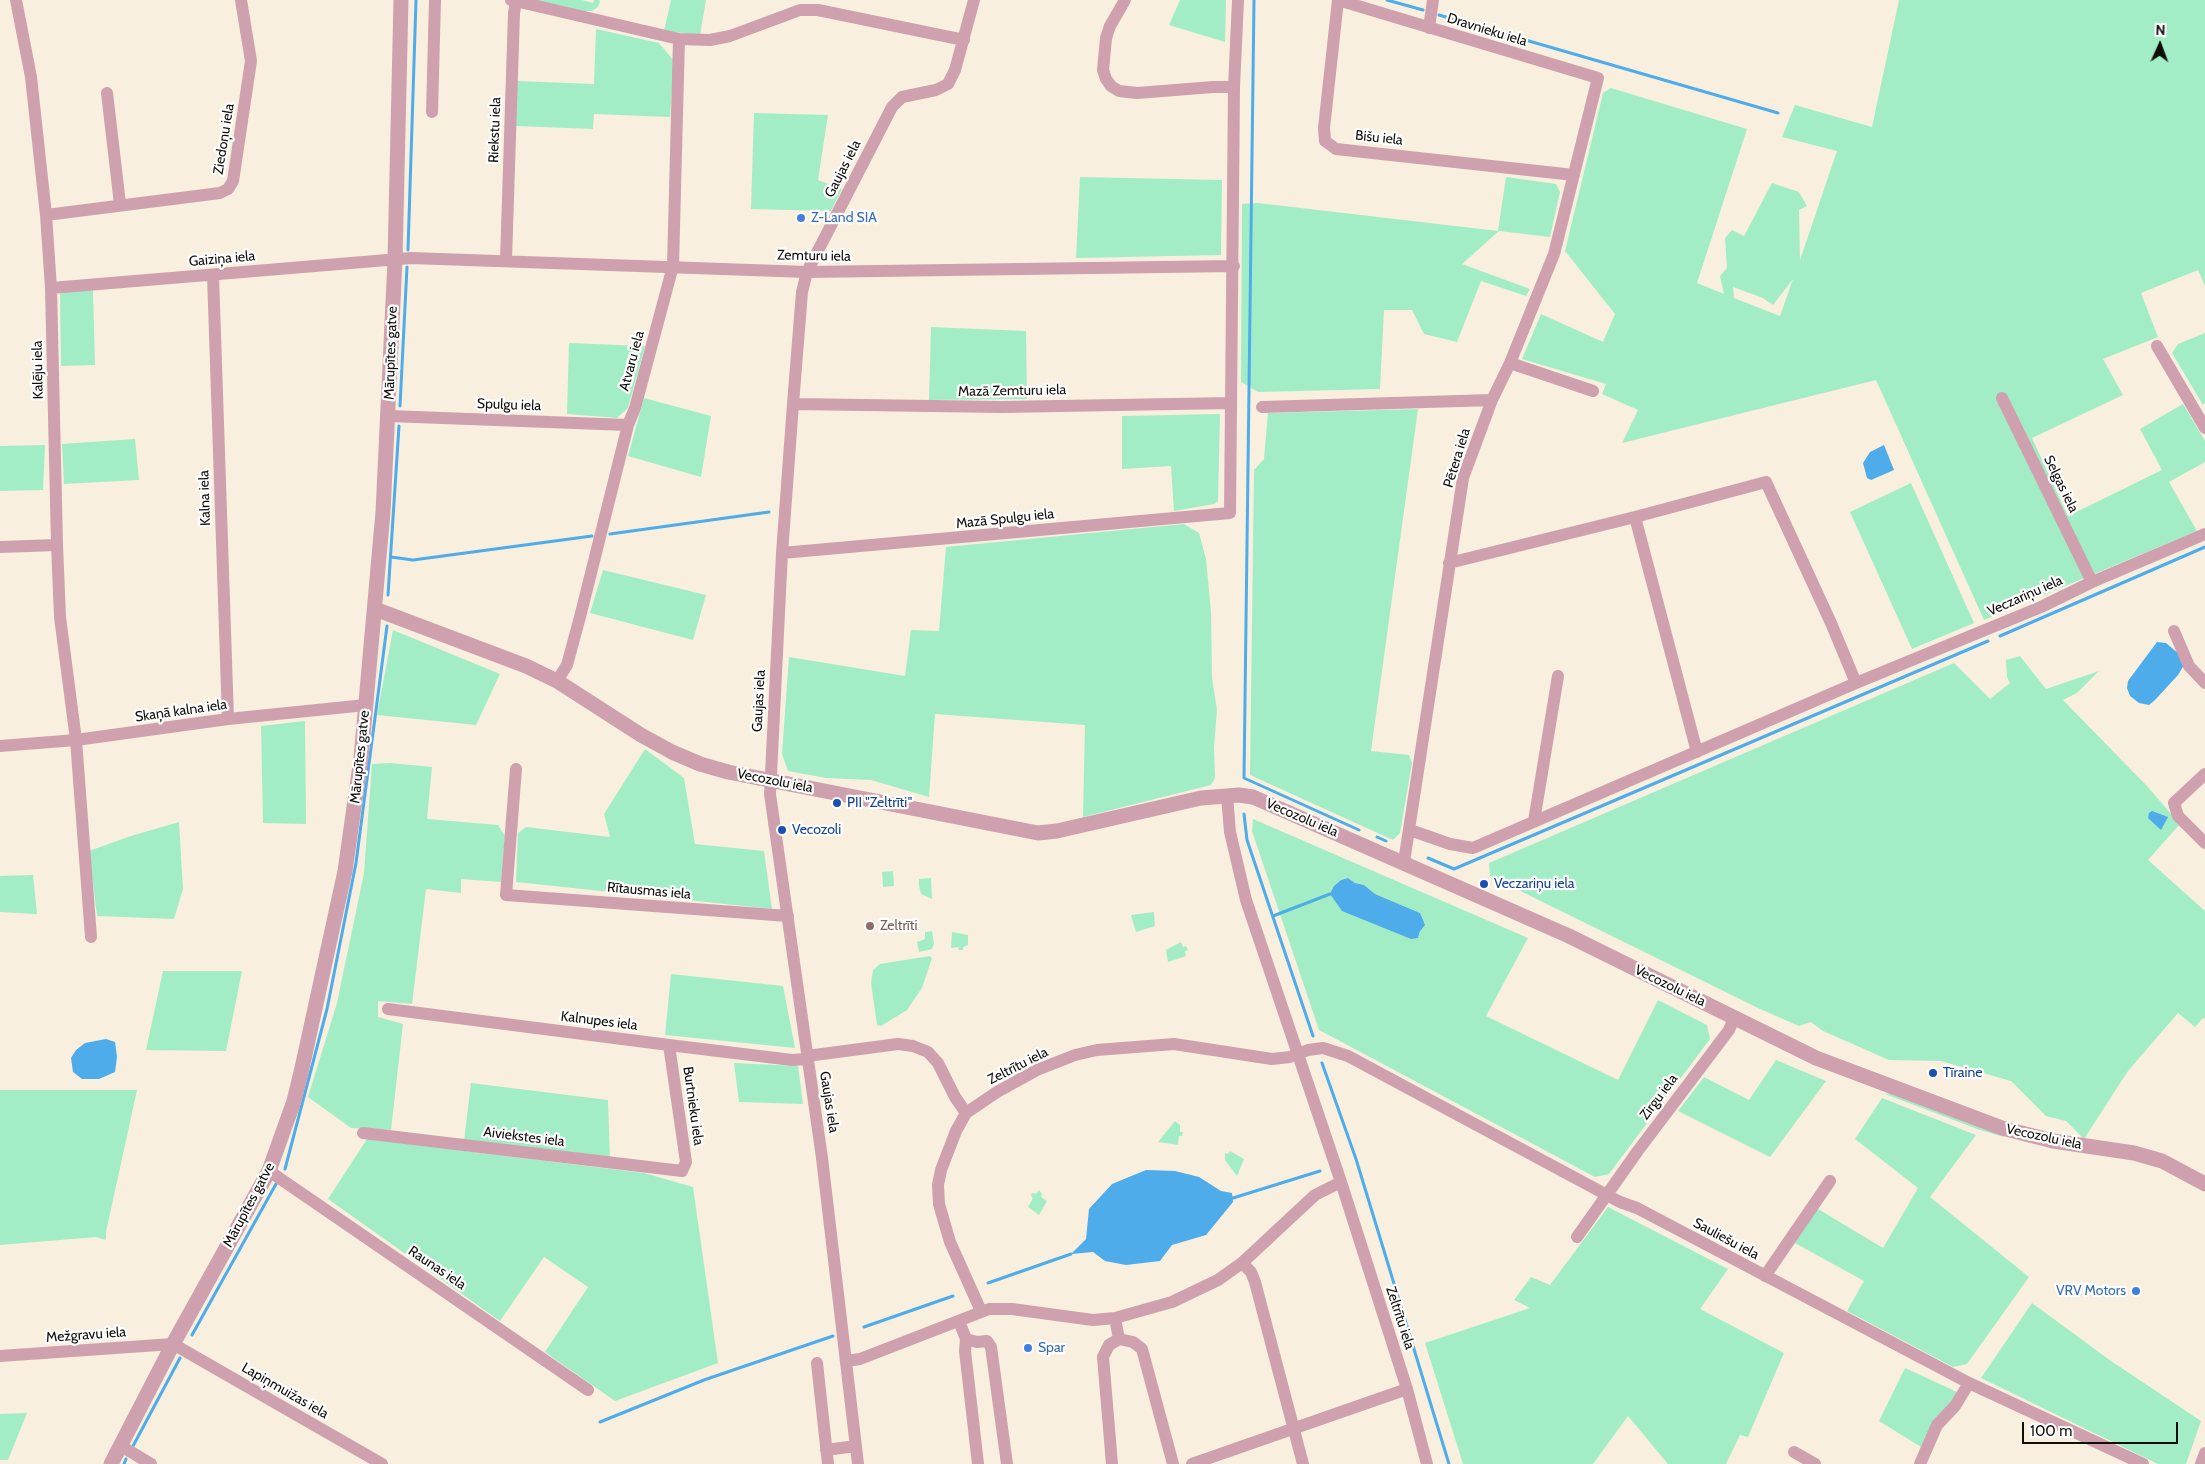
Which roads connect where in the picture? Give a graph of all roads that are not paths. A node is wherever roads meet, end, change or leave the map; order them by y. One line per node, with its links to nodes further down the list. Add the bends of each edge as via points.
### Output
1 (16, 0): 20 (street, Kalēju iela, via 31,77)
2 (241, 0): 19 (street, Ziedoņu iela, via 251,61 233,181 220,193)
3 (402, 0): 21 (street, Mārupītes gatve)
4 (435, 0): 17 (street)
5 (974, 0): 13 (street, Gaujas iela)
6 (1125, 0): 15 (street, via 1106,38 1103,70 1111,86 1119,92 1137,93)
7 (1238, 0): 15 (street)
8 (1338, 0): 11 (street, Dravnieku iela); 18 (street, Bišu iela, via 1325,142 1336,149)
9 (1433, 0): 11 (street)
10 (513, 1): 12 (street); 22 (street, Riekstu iela)
11 (1429, 28): 14 (street, Dravnieku iela)
12 (679, 39): 13 (street, via 710,40 730,36 800,10 818,10); 23 (street, Atvaru iela)
13 (964, 40): 25 (street, Gaujas iela, via 956,70 948,84 936,90 902,97 892,106)
14 (1598, 78): 18 (street, Pētera iela)
15 (1234, 87): 24 (street)
16 (107, 93): 19 (street)
17 (432, 112)
18 (1574, 175): 29 (street, Pētera iela, via 1554,254)
19 (120, 204): 20 (street, Ziedoņu iela)
20 (46, 214): 27 (street, Kalēju iela)
21 (395, 260): 22 (street, Zemturu iela); 26 (street, Gaiziņa iela); 36 (street, Mārupītes gatve)
22 (506, 260): 23 (street, Zemturu iela)
23 (673, 266): 25 (street, Zemturu iela); 37 (street, Atvaru iela)
24 (1234, 266): 25 (street, Zemturu iela); 33 (street)
25 (807, 272): 34 (street, Gaujas iela, via 802,292)
26 (213, 275): 27 (street, Gaiziņa iela); 53 (street, Kalna iela)
27 (51, 288): 41 (street, Kalēju iela)
28 (2157, 346): 38 (street)
29 (1510, 364): 30 (street); 32 (street, Pētera iela)
30 (1593, 391)
31 (2002, 398): 45 (street, Selgas iela)
32 (1492, 400): 35 (street); 44 (street, Pētera iela, via 1463,478)
33 (1231, 403): 34 (street, Mazā Zemturu iela, via 1002,407); 43 (street, Mazā Spulgu iela, via 1230,513)
34 (793, 404): 43 (street, Gaujas iela)
35 (1262, 407)
36 (389, 416): 37 (street, Spulgu iela); 46 (street, Mārupītes gatve)
37 (628, 425): 49 (street, Atvaru iela, via 567,665)
38 (2205, 428)
39 (1635, 517): 44 (street); 50 (street, via 1766,482); 56 (street)
40 (2205, 534): 45 (street, Veczariņu iela)
41 (56, 545): 42 (street); 54 (street, Kalēju iela, via 60,617)
42 (0, 547)
43 (782, 553): 59 (street, Gaujas iela)
44 (1449, 563): 62 (street, Pētera iela)
45 (2092, 582): 50 (street, Veczariņu iela, via 2042,607)
46 (375, 609): 49 (street, Vecozolu iela, via 526,666); 52 (street, Mārupītes gatve)
47 (2174, 631): 51 (street, via 2190,666)
48 (1558, 676): 61 (street)
49 (557, 681): 59 (street, Vecozolu iela, via 672,752 700,764)
50 (1856, 683): 56 (street, Veczariņu iela)
51 (2205, 683)
52 (366, 705): 53 (street, Skaņā kalna iela); 74 (street, Mārupītes gatve, via 350,844 325,970 294,1101)
53 (228, 719): 54 (street, Skaņā kalna iela)
54 (76, 740): 55 (street, Skaņā kalna iela); 66 (street, Kalēju iela)
55 (0, 746)
56 (1697, 752): 61 (street, Veczariņu iela)
57 (516, 769): 65 (street, Rītausmas iela, via 506,895)
58 (2205, 774): 63 (street, via 2174,803 2178,816)
59 (769, 780): 60 (street, Vecozolu iela, via 1038,833 1183,801); 65 (street, Gaujas iela)
60 (1227, 796): 64 (street, Vecozolu iela, via 1253,797); 70 (street, Zeltrītu iela, via 1236,863)
61 (1534, 821): 62 (street, Veczariņu iela, via 1473,848)
62 (1410, 830): 64 (street, Pētera iela)
63 (2205, 843)
64 (1404, 862): 68 (street, Vecozolu iela, via 1569,936)
65 (788, 916): 71 (street, Gaujas iela)
66 (91, 937)
67 (388, 1009): 69 (street, Kalnupes iela)
68 (1734, 1018): 78 (street, Vecozolu iela, via 1816,1058 1966,1116 2053,1141 2134,1152 2162,1161); 79 (street, Zirgu iela, via 1729,1030)
69 (669, 1045): 71 (street, Kalnupes iela, via 792,1060); 75 (street, Burtnieku iela, via 686,1162)
70 (1297, 1054): 72 (street, Zeltrītu iela, via 1272,1058 1174,1044 1097,1050 1037,1070); 77 (street, Zeltrītu iela); 79 (street, Sauliešu iela, via 1323,1048 1348,1056)
71 (807, 1057): 72 (street, Kalnupes iela, via 898,1044 914,1046 928,1052 938,1063); 90 (street, Gaujas iela, via 824,1167)
72 (966, 1113): 83 (street, Zeltrītu iela, via 941,1170 939,1204 950,1242)
73 (363, 1133): 75 (street, Aiviekstes iela)
74 (269, 1171): 88 (street, Mārupītes gatve); 94 (street, Raunas iela)
75 (682, 1171)
76 (1830, 1181): 82 (street)
77 (1341, 1182): 81 (street, via 1315,1195); 93 (street, Zeltrītu iela)
78 (2205, 1184)
79 (1608, 1195): 80 (street, Zirgu iela); 82 (street, Sauliešu iela)
80 (1577, 1237)
81 (1242, 1263): 84 (street, via 1218,1280 1172,1302); 95 (street, via 1255,1282)
82 (1765, 1276): 92 (street, Sauliešu iela)
83 (981, 1311): 84 (street, via 1012,1309 1093,1320); 85 (street)
84 (1115, 1318): 87 (street)
85 (959, 1321): 86 (street); 90 (street)
86 (966, 1339): 106 (street, via 964,1351); 107 (street, via 987,1341 991,1347)
87 (1118, 1339): 108 (street, via 1109,1345 1103,1356); 109 (street, via 1133,1342 1142,1349)
88 (173, 1344): 89 (street, Mežgravu iela); 96 (street, Mārupītes gatve); 103 (street, Lapiņmuižas iela)
89 (0, 1356)
90 (847, 1361): 97 (street, Gaujas iela)
91 (817, 1363): 98 (street)
92 (1970, 1383): 114 (street, via 1937,1425); 115 (street, Sauliešu iela)
93 (1407, 1389): 95 (street); 112 (street, Zeltrītu iela)
94 (588, 1390)
95 (1294, 1430): 110 (street); 111 (street)
96 (121, 1446): 101 (street, Mārupītes gatve); 102 (street)
97 (856, 1446): 98 (street); 105 (street, Gaujas iela)
98 (826, 1450): 104 (street)
99 (1794, 1452): 113 (street)
100 (2205, 1453): 116 (street)
101 (111, 1464)
102 (151, 1464)
103 (382, 1464)
104 (828, 1464)
105 (858, 1464)
106 (978, 1464)
107 (1007, 1464)
108 (1112, 1464)
109 (1173, 1464)
110 (1192, 1464)
111 (1303, 1464)
112 (1427, 1464)
113 (1815, 1464)
114 (1920, 1464)
115 (2143, 1464)
116 (2201, 1464)

